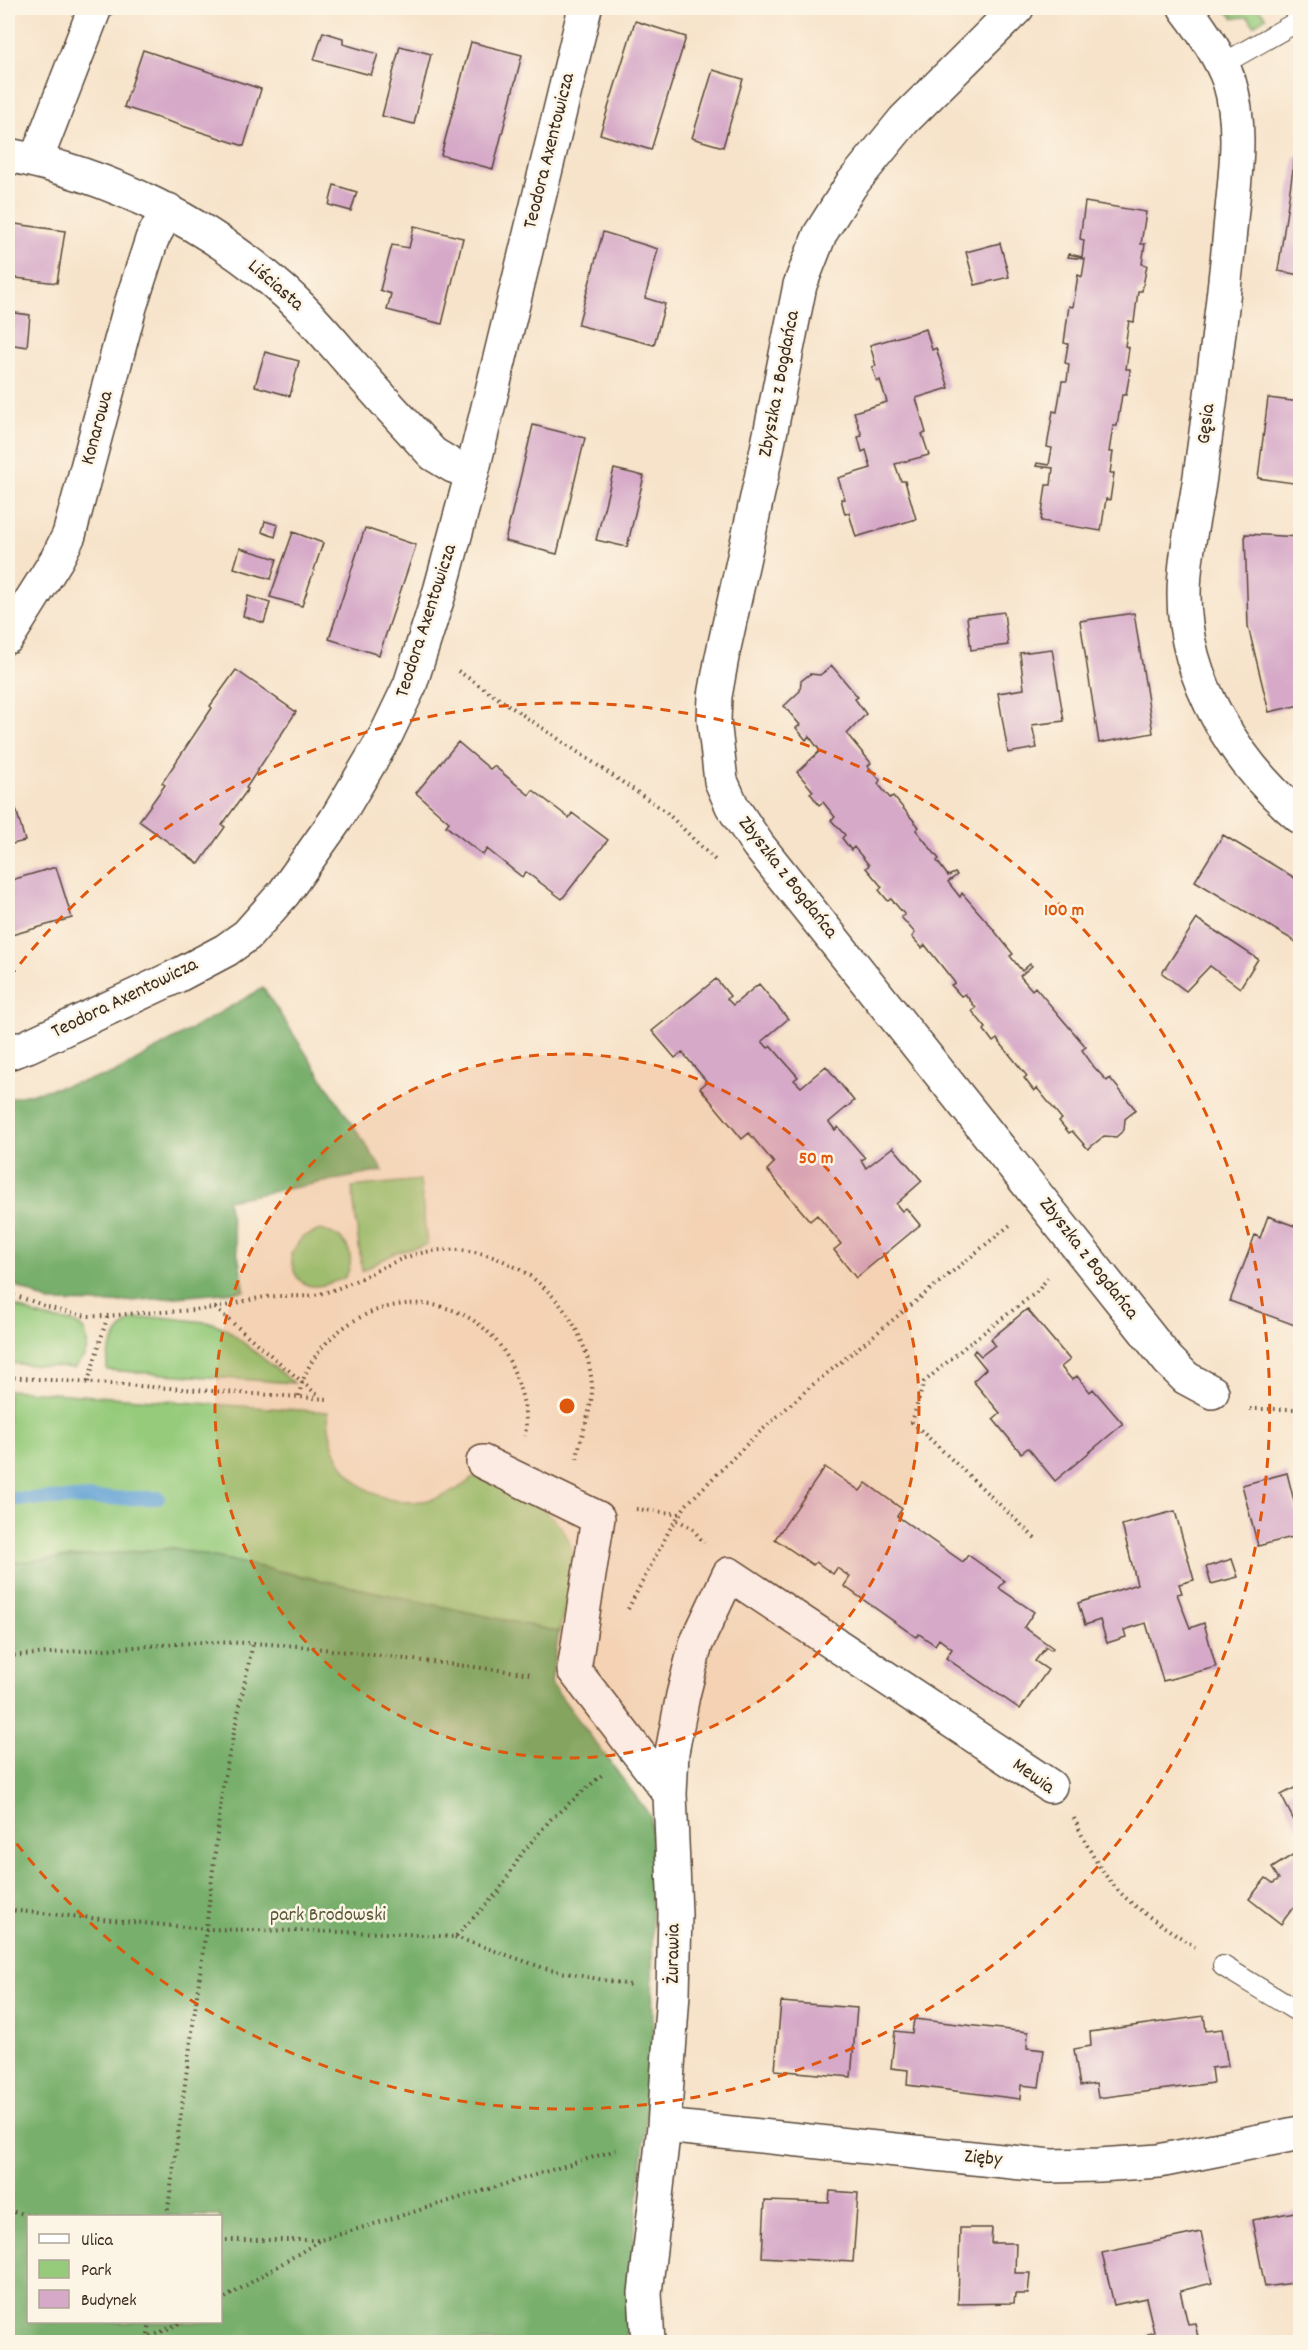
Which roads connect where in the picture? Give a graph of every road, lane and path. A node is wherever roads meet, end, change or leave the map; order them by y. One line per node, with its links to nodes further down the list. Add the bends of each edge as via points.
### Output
1 (95, 8): 7 (street, Liściasta)
2 (585, 8): 9 (street, Teodora Axentowicza)
3 (1017, 8): 23 (street, Zbyszka z Bogdańca, via 904,120 835,209 809,258 794,308 722,657 714,720 718,765 732,806 758,845 1168,1360 1186,1378)
4 (1185, 8): 6 (street, Gęsia, via 1206,35)
5 (1300, 20): 6 (lane)
6 (1221, 65): 12 (street, Gęsia, via 1235,111 1236,168 1225,285 1185,569 1185,616 1195,666 1231,738 1262,780)
7 (22, 158): 8 (street, Liściasta, via 78,174)
8 (168, 210): 9 (street, Liściasta, via 243,258 286,294 433,454); 10 (street, Konarowa, via 152,239 130,307 69,535)
9 (472, 473): 11 (street, Teodora Axentowicza)
10 (8, 637)
11 (422, 648): 13 (path, via 665,811); 14 (street, Teodora Axentowicza, via 410,685 386,735 341,812 284,893 247,934 177,976)
12 (1300, 817)
13 (720, 864)
14 (8, 1053)
15 (1017, 1232): 32 (path, via 1010,1224 752,1439 686,1505)
16 (1051, 1273): 30 (path, via 1038,1292 924,1382 912,1422)
17 (8, 1294): 19 (path, via 72,1314)
18 (215, 1308): 19 (path); 22 (path); 29 (path, via 265,1297 308,1296 338,1289 396,1259 427,1251 459,1250 489,1255 517,1267 564,1307 590,1363 592,1389 577,1459)
19 (108, 1315): 21 (path)
20 (8, 1377): 21 (path)
21 (88, 1382): 24 (path)
22 (302, 1382): 24 (path); 25 (path); 28 (path, via 322,1348 354,1320 405,1303 431,1304 455,1311 501,1347 512,1363 520,1387 525,1406 523,1446)
23 (1212, 1392): 27 (path, via 1240,1408)
24 (299, 1396): 25 (path)
25 (320, 1398): 26 (path)
26 (328, 1398)
27 (1300, 1409)
28 (498, 1469): 29 (street)
29 (598, 1518): 35 (street)
30 (1035, 1538)
31 (729, 1574): 37 (street, Mewia); 38 (street, Żurawia, via 696,1644 672,1752)
32 (626, 1612)
33 (252, 1643): 34 (path, via 205,1642); 35 (path, via 556,1676); 40 (path, via 223,1784)
34 (8, 1656)
35 (574, 1670): 36 (street)
36 (636, 1750): 38 (street); 41 (path, via 592,1781 551,1819 522,1853 499,1891)
37 (1050, 1786): 42 (path, Mewia, via 1069,1807 1084,1842 1108,1878 1133,1905)
38 (670, 1794): 43 (street, Żurawia, via 675,1914)
39 (8, 1910): 40 (path)
40 (206, 1929): 41 (path); 49 (path)
41 (456, 1937): 43 (path, via 550,1970)
42 (1223, 1966): 44 (lane)
43 (673, 1993): 45 (street, Żurawia)
44 (1300, 2013)
45 (663, 2131): 46 (street, Zięby, via 1051,2166 1160,2161); 51 (path); 57 (street, Żurawia, via 645,2293)
46 (1300, 2133)
47 (8, 2211): 48 (path)
48 (27, 2215)
49 (167, 2215)
50 (222, 2240): 51 (path)
51 (321, 2240): 52 (path)
52 (222, 2300)
53 (150, 2323): 55 (path)
54 (180, 2323): 55 (path)
55 (147, 2341): 56 (path)
56 (140, 2343)
57 (648, 2343)

